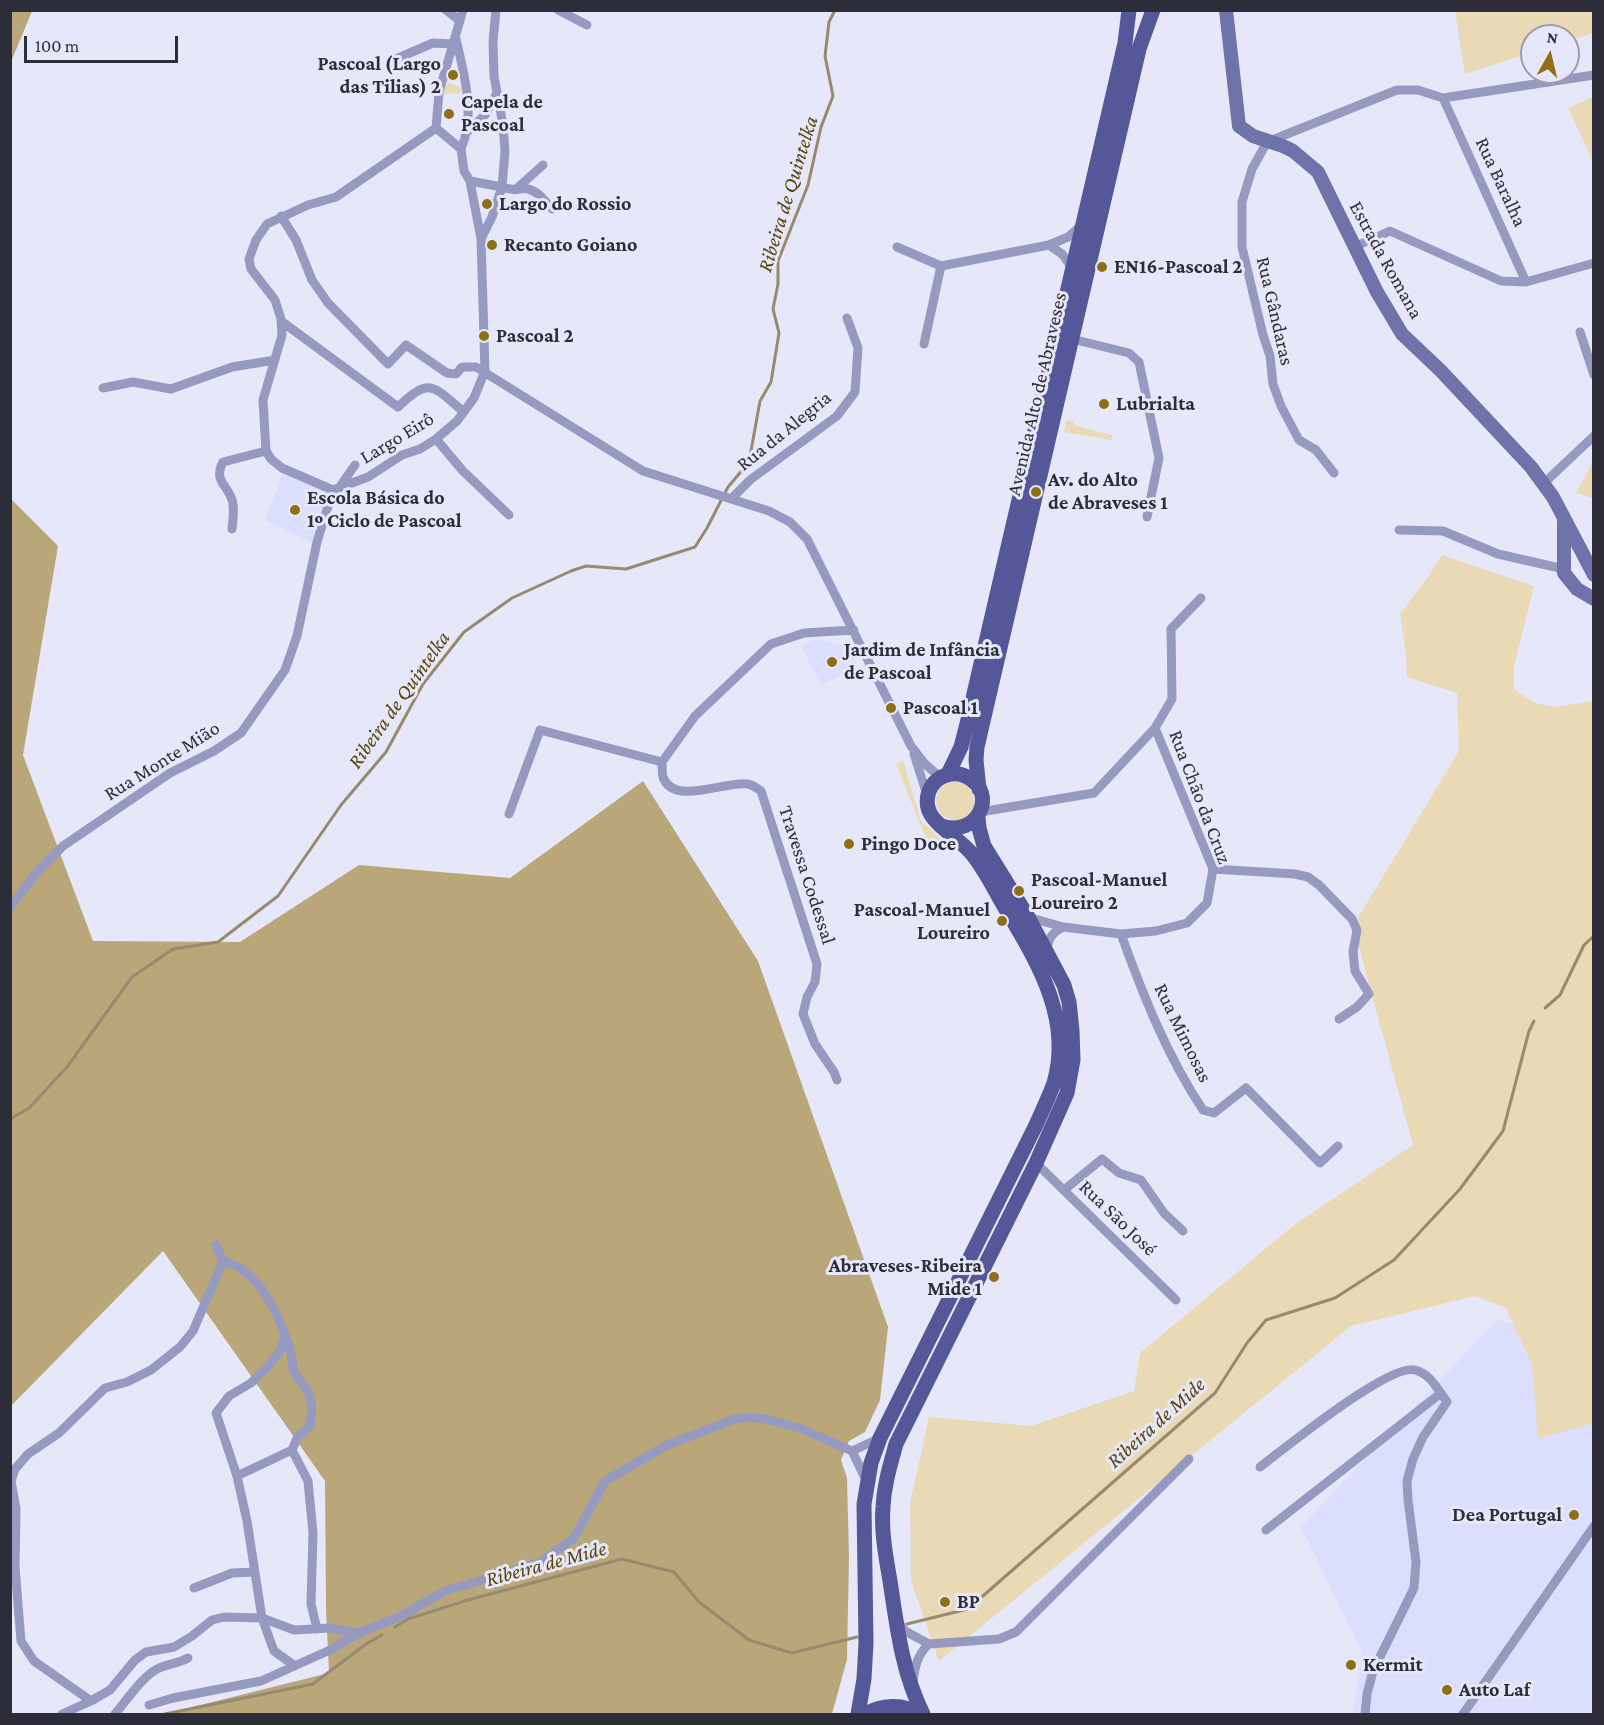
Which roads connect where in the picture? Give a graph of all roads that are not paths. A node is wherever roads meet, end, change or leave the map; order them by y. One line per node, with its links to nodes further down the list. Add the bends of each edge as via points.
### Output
1 (446, 10): 8 (street)
2 (463, 10): 8 (street)
3 (496, 10): 15 (street, via 493,42)
4 (558, 10): 9 (street)
5 (1129, 10): 27 (main road, Avenida Alto de Abraveses, via 1125,44)
6 (1153, 10): 39 (main road, Avenida Alto de Abraveses, via 1139,49)
7 (1226, 10): 19 (street, Estrada Romana, via 1239,126)
8 (460, 21): 10 (street)
9 (587, 25)
10 (455, 42): 11 (street, via 433,43); 13 (street); 14 (street)
11 (389, 62)
12 (1593, 75): 16 (street)
13 (442, 80): 14 (street, via 453,75); 17 (street)
14 (466, 81): 18 (street)
15 (497, 93): 18 (street, via 485,115); 23 (street, via 505,152)
16 (1443, 98): 19 (street, via 1418,90 1397,90); 35 (street, Rua Baralha)
17 (436, 128): 20 (street); 26 (street, via 336,197)
18 (466, 133): 20 (street)
19 (1267, 142): 31 (street, Estrada Romana, via 1293,151 1318,172); 50 (street, Rua Gândaras, via 1252,169 1242,202 1242,247 1281,406 1299,440 1316,450)
20 (461, 149): 22 (street)
21 (543, 165): 24 (street)
22 (470, 182): 23 (street); 28 (street)
23 (502, 188): 24 (street); 28 (street)
24 (513, 191): 25 (street, via 530,189)
25 (552, 209)
26 (281, 216): 37 (street, via 267,224 249,259 251,269 275,300); 42 (street, via 317,288 388,364 405,345 447,373 456,374 468,366)
27 (1083, 225): 29 (street); 34 (main road, Avenida Alto de Abraveses)
28 (482, 239): 42 (street)
29 (1048, 245): 33 (street); 34 (street, via 1062,254)
30 (897, 247): 33 (street)
31 (1354, 247): 35 (street, via 1390,231 1501,281); 51 (street, Estrada Romana, via 1402,334)
32 (1593, 263): 35 (street)
33 (941, 266): 40 (street)
34 (1072, 270): 67 (main road, Avenida Alto de Abraveses, via 965,732 954,764)
35 (1526, 282)
36 (847, 318): 53 (street, Rua da Alegria, via 858,348 855,392 837,416 750,480)
37 (281, 321): 41 (street, via 282,335); 45 (street, via 398,406 422,387 439,391)
38 (1580, 332): 43 (street)
39 (1072, 339): 55 (street, via 1129,353 1139,362 1159,458); 69 (main road, Avenida Alto de Abraveses, via 977,747)
40 (924, 344)
41 (275, 360): 44 (street, via 232,367 171,389 133,382); 48 (street, via 263,400)
42 (485, 371): 45 (street, Largo Eirô); 53 (street, via 643,471)
43 (1593, 375)
44 (103, 388)
45 (464, 412): 47 (street, Largo Eirô)
46 (1593, 436): 51 (street)
47 (436, 439): 52 (street, Largo Eirô, via 368,477); 54 (street)
48 (266, 451): 52 (street, via 282,468); 57 (street, via 223,462 219,469 233,501)
49 (355, 465): 52 (street, Rua Monte Mião)
50 (1334, 473)
51 (1544, 483): 56 (street, Estrada Romana)
52 (336, 489): 73 (street, Rua Monte Mião, via 317,542 297,636 285,670 241,733 214,752 170,773 63,846)
53 (731, 499): 63 (street, via 770,511 790,522 807,539)
54 (509, 515)
55 (1147, 517)
56 (1564, 519): 59 (street, Estrada Romana); 60 (street, Estrada Romana)
57 (232, 529)
58 (1399, 530): 59 (street, via 1443,531 1498,554)
59 (1564, 569): 62 (street, via 1577,588)
60 (1593, 575)
61 (1201, 598): 64 (street, via 1171,629 1172,699)
62 (1593, 599)
63 (854, 630): 65 (street); 66 (street, via 804,633 771,644 695,716)
64 (1155, 728): 69 (street, via 1094,793 1012,806); 72 (street, Rua Chão da Cruz)
65 (911, 746): 67 (street, via 924,764); 68 (street)
66 (662, 762): 70 (street, via 540,730); 79 (street, Travessa Codessal, via 663,777 680,790 694,792 740,783 761,791 817,964 815,982 802,1014)
67 (944, 776): 68 (main road, via 934,783); 69 (main road, via 957,774 974,781)
68 (927, 797): 71 (main road, via 930,814)
69 (980, 804): 71 (main road, via 966,826); 74 (main road, Avenida Alto de Abraveses, via 979,828 984,846)
70 (508, 814)
71 (942, 826): 89 (main road, via 973,854 1033,954 1056,1017 1058,1058 1054,1082 1036,1125)
72 (1213, 869): 76 (street, Rua Chão da Cruz, via 1207,903 1187,923); 78 (street, via 1308,877 1352,919 1357,930 1355,971 1369,994 1357,1008)
73 (10, 907)
74 (1028, 917): 75 (street, Rua Chão da Cruz); 77 (main road, Avenida Alto de Abraveses)
75 (1063, 927): 76 (street, Rua Chão da Cruz); 77 (street, via 1052,933)
76 (1121, 934): 80 (street, Rua Mimosas, via 1182,1078 1203,1110 1214,1113 1246,1088 1320,1162)
77 (1046, 952): 81 (main road, Avenida Alto de Abraveses, via 1069,1002 1073,1060 1067,1093)
78 (1339, 1019)
79 (837, 1080)
80 (1338, 1146)
81 (1036, 1163): 82 (street, Rua São José); 101 (main road, Avenida Alto de Abraveses, via 896,1444 885,1479 884,1545)
82 (1064, 1190): 83 (street, via 1102,1159 1119,1173 1141,1180 1164,1214); 86 (street, Rua São José)
83 (1183, 1231)
84 (216, 1245): 85 (street)
85 (223, 1261): 87 (street, via 235,1264 253,1278); 108 (street, via 193,1331 180,1347 151,1370 105,1388 60,1433 28,1454 15,1469 11,1481 16,1509 15,1567 21,1641 33,1661)
86 (1176, 1300)
87 (285, 1335): 90 (street, via 295,1372 308,1390 313,1411 310,1426 298,1436); 94 (street, via 280,1351 268,1366 251,1383 229,1395 216,1413)
88 (1441, 1393): 93 (street, via 1425,1373 1403,1371 1378,1382); 97 (street); 115 (street, via 1447,1402 1423,1437 1407,1481 1416,1562 1414,1588 1373,1671)
89 (880, 1438): 91 (street); 95 (main road)
90 (292, 1450): 94 (street); 102 (street, via 308,1481 313,1533 311,1604)
91 (852, 1451): 95 (street); 103 (street, via 800,1428 750,1417 735,1419 667,1445 605,1481 574,1538 539,1563 445,1591 401,1616)
92 (1189, 1459): 104 (street, via 1016,1632 999,1639)
93 (1260, 1467)
94 (237, 1476): 98 (street)
95 (867, 1482): 110 (main road, via 866,1643)
96 (1593, 1526): 116 (street)
97 (1266, 1530)
98 (255, 1572): 99 (street, via 232,1573); 100 (street)
99 (194, 1588)
100 (262, 1618): 102 (street, via 294,1630); 106 (street, via 273,1651); 108 (street, via 212,1620 174,1647 146,1652 110,1690)
101 (896, 1619): 104 (street, via 905,1631); 107 (main road, Avenida Alto de Abraveses)
102 (317, 1629): 103 (street)
103 (359, 1633): 106 (street)
104 (929, 1644): 107 (street, via 915,1664)
105 (188, 1658): 112 (street, via 149,1674)
106 (295, 1666): 109 (street, via 261,1681)
107 (912, 1691): 114 (main road, Avenida Alto de Abraveses)
108 (91, 1701): 111 (street)
109 (149, 1705)
110 (861, 1713): 113 (main road, via 899,1707)
111 (62, 1714)
112 (115, 1714)
113 (918, 1714)
114 (923, 1714)
115 (1365, 1714)
116 (1463, 1714)

